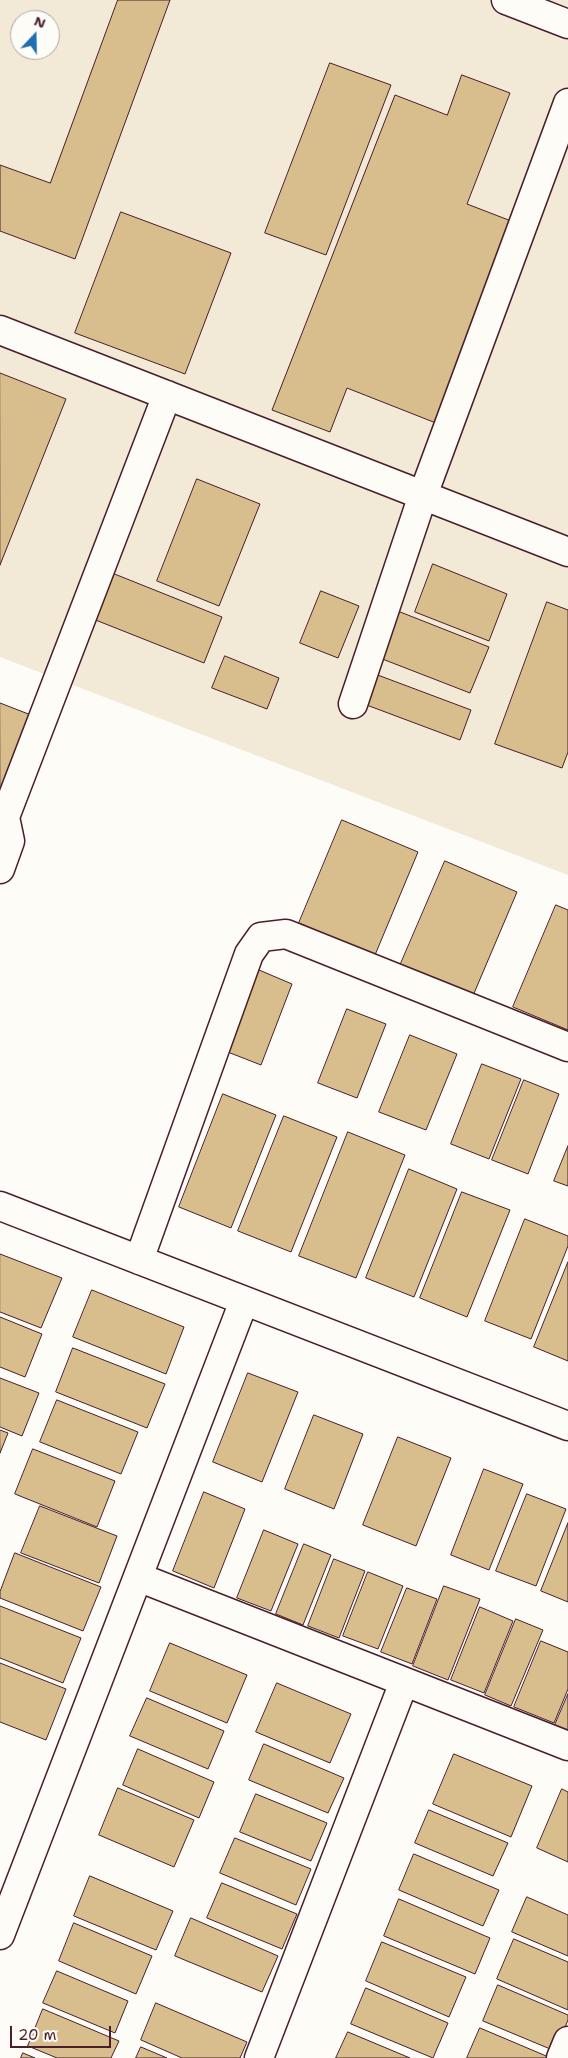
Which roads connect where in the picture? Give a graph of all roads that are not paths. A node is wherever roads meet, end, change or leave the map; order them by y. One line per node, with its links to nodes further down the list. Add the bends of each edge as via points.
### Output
1 (506, 0): 2 (street)
2 (568, 24)
3 (568, 103): 6 (street)
4 (0, 330): 5 (street)
5 (167, 395): 6 (street); 9 (street)
6 (423, 495): 7 (street); 8 (street)
7 (568, 552)
8 (353, 704)
9 (3, 815): 10 (street, via 10,840)
10 (0, 869)
11 (568, 1047): 13 (street, via 286,934 261,937 249,954)
12 (0, 1206): 13 (street)
13 (139, 1260): 14 (street)
14 (244, 1301): 15 (street); 16 (street)
15 (568, 1426)
16 (138, 1578): 17 (street); 19 (street)
17 (404, 1682): 18 (street); 21 (street)
18 (568, 1746)
19 (0, 1935)
20 (568, 2041): 22 (street)
21 (259, 2058)
22 (562, 2058)

